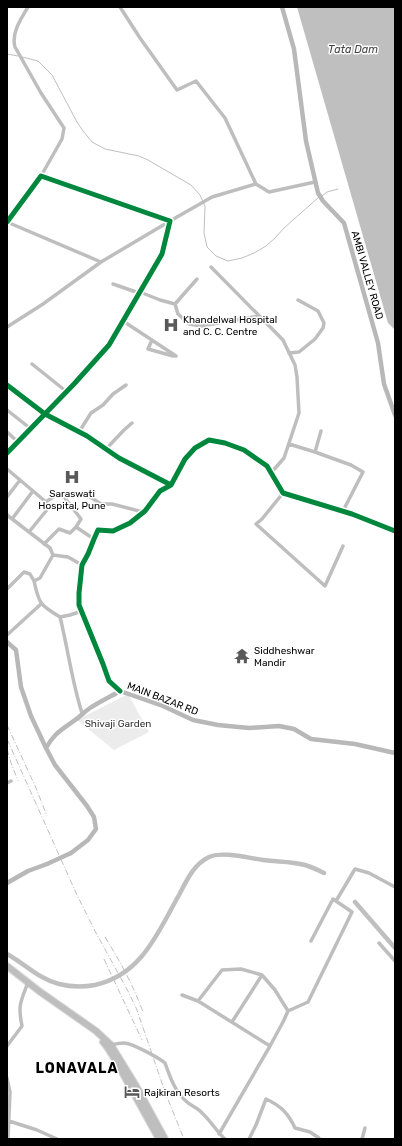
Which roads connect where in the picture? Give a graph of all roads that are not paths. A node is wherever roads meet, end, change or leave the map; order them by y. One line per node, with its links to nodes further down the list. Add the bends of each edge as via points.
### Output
1 (28, 7): 4 (street, via 14,35 15,46 64,128 62,138)
2 (120, 7): 6 (street, via 177,90 196,81 225,118)
3 (282, 7): 5 (main road, AMBI VALLEY ROAD, via 294,49 306,141)
4 (41, 176): 7 (street); 8 (street)
5 (315, 182): 6 (street, via 269,192); 27 (main road, AMBI VALLEY ROAD, via 323,201 344,223 378,343 384,384)
6 (256, 184): 7 (street, via 212,197)
7 (170, 221): 9 (street); 13 (street, via 162,254)
8 (7, 222): 9 (street)
9 (101, 262): 18 (street)
10 (212, 267): 16 (street)
11 (197, 279): 15 (street)
12 (113, 284): 13 (street)
13 (140, 292): 15 (street); 17 (street)
14 (298, 300): 20 (street, via 318,311 324,323 315,339 299,352)
15 (175, 304): 16 (street, via 178,314 189,324 201,326)
16 (259, 316): 20 (street, via 283,340)
17 (123, 321): 19 (street); 24 (street, via 109,345)
18 (7, 327)
19 (152, 340): 19 (street, via 170,352 176,356 148,350)
20 (289, 353): 34 (street, via 297,377 299,413)
21 (32, 364): 24 (street)
22 (7, 385): 26 (main road)
23 (126, 385): 32 (street, via 91,413)
24 (67, 392): 26 (street)
25 (7, 410): 29 (street)
26 (45, 414): 29 (main road); 32 (main road)
27 (395, 415)
28 (132, 424): 35 (street)
29 (31, 428): 33 (main road)
30 (321, 431): 36 (street)
31 (7, 432): 33 (street)
32 (79, 432): 35 (main road)
33 (18, 442): 37 (main road)
34 (289, 444): 36 (street); 39 (street, via 284,458)
35 (106, 449): 41 (main road)
36 (315, 452): 47 (street, via 363,472)
37 (7, 453)
38 (7, 469): 40 (street)
39 (271, 473): 41 (main road, via 267,466 244,450 209,440 195,448 184,459); 43 (main road)
40 (20, 480): 42 (street); 44 (street)
41 (171, 485): 48 (street, via 160,491)
42 (33, 492): 46 (street); 50 (street)
43 (283, 493): 47 (main road); 56 (street, via 256,524 325,586)
44 (7, 497)
45 (64, 497): 46 (street, via 55,495); 48 (street, via 80,493 101,504 112,504); 51 (street, via 81,519)
46 (46, 502): 53 (street, via 46,511)
47 (343, 511): 52 (main road)
48 (144, 512): 54 (street, via 114,531 98,530)
49 (7, 515): 50 (street)
50 (12, 519): 53 (street)
51 (76, 527): 54 (street); 55 (street, via 70,533 59,529)
52 (395, 531)
53 (29, 532): 55 (street)
54 (94, 539): 58 (street)
55 (44, 544): 57 (street, via 50,548)
56 (343, 546)
57 (53, 555): 58 (street, via 68,557); 59 (street, via 40,578)
58 (82, 565): 62 (street, via 79,604)
59 (34, 581): 60 (street, via 30,574 24,572); 61 (street)
60 (7, 589)
61 (41, 604): 63 (street); 64 (street)
62 (82, 611): 63 (street); 66 (street, via 109,681)
63 (60, 617): 67 (street)
64 (7, 635)
65 (7, 642): 68 (main road, via 16,650 20,687)
66 (120, 691): 67 (main road, MAIN BAZAR RD); 69 (main road, MAIN BAZAR RD, via 193,720 218,726 279,726 294,729 311,739 355,744)
67 (82, 713): 68 (main road, MAIN BAZAR RD, via 77,720 59,731)
68 (46, 748): 72 (main road, bridge, via 55,765 94,817 96,829 88,840 71,853)
69 (395, 753)
70 (11, 781): 71 (street)
71 (7, 783)
72 (7, 883)
73 (395, 887): 74 (street, via 355,869)
74 (336, 902): 75 (street, via 333,899); 84 (street, via 352,912 308,1002)
75 (312, 941)
76 (379, 942): 77 (street)
77 (395, 961)
78 (7, 966): 86 (highway, via 96,1031)
79 (7, 970): 81 (highway)
80 (262, 975): 83 (street, via 241,969 222,970); 84 (street); 85 (street)
81 (27, 985): 87 (street, via 19,1004 22,1026); 96 (highway, via 94,1033 107,1047)
82 (182, 995): 83 (street)
83 (198, 1001): 85 (street)
84 (288, 1011): 88 (street)
85 (232, 1022): 88 (street)
86 (111, 1045): 93 (street, via 128,1044 165,1064 170,1079 178,1091 202,1113); 97 (highway)
87 (7, 1046)
88 (270, 1046): 93 (street)
89 (7, 1078): 90 (street)
90 (8, 1092): 91 (street)
91 (9, 1121): 94 (street); 95 (street)
92 (365, 1128): 101 (street)
93 (219, 1134): 98 (street)
94 (8, 1139)
95 (57, 1139)
96 (159, 1139)
97 (165, 1139)
98 (225, 1139)
99 (249, 1139): 100 (street, via 266,1099 277,1104 289,1116 295,1128 310,1132)
100 (318, 1139)
101 (362, 1139)

